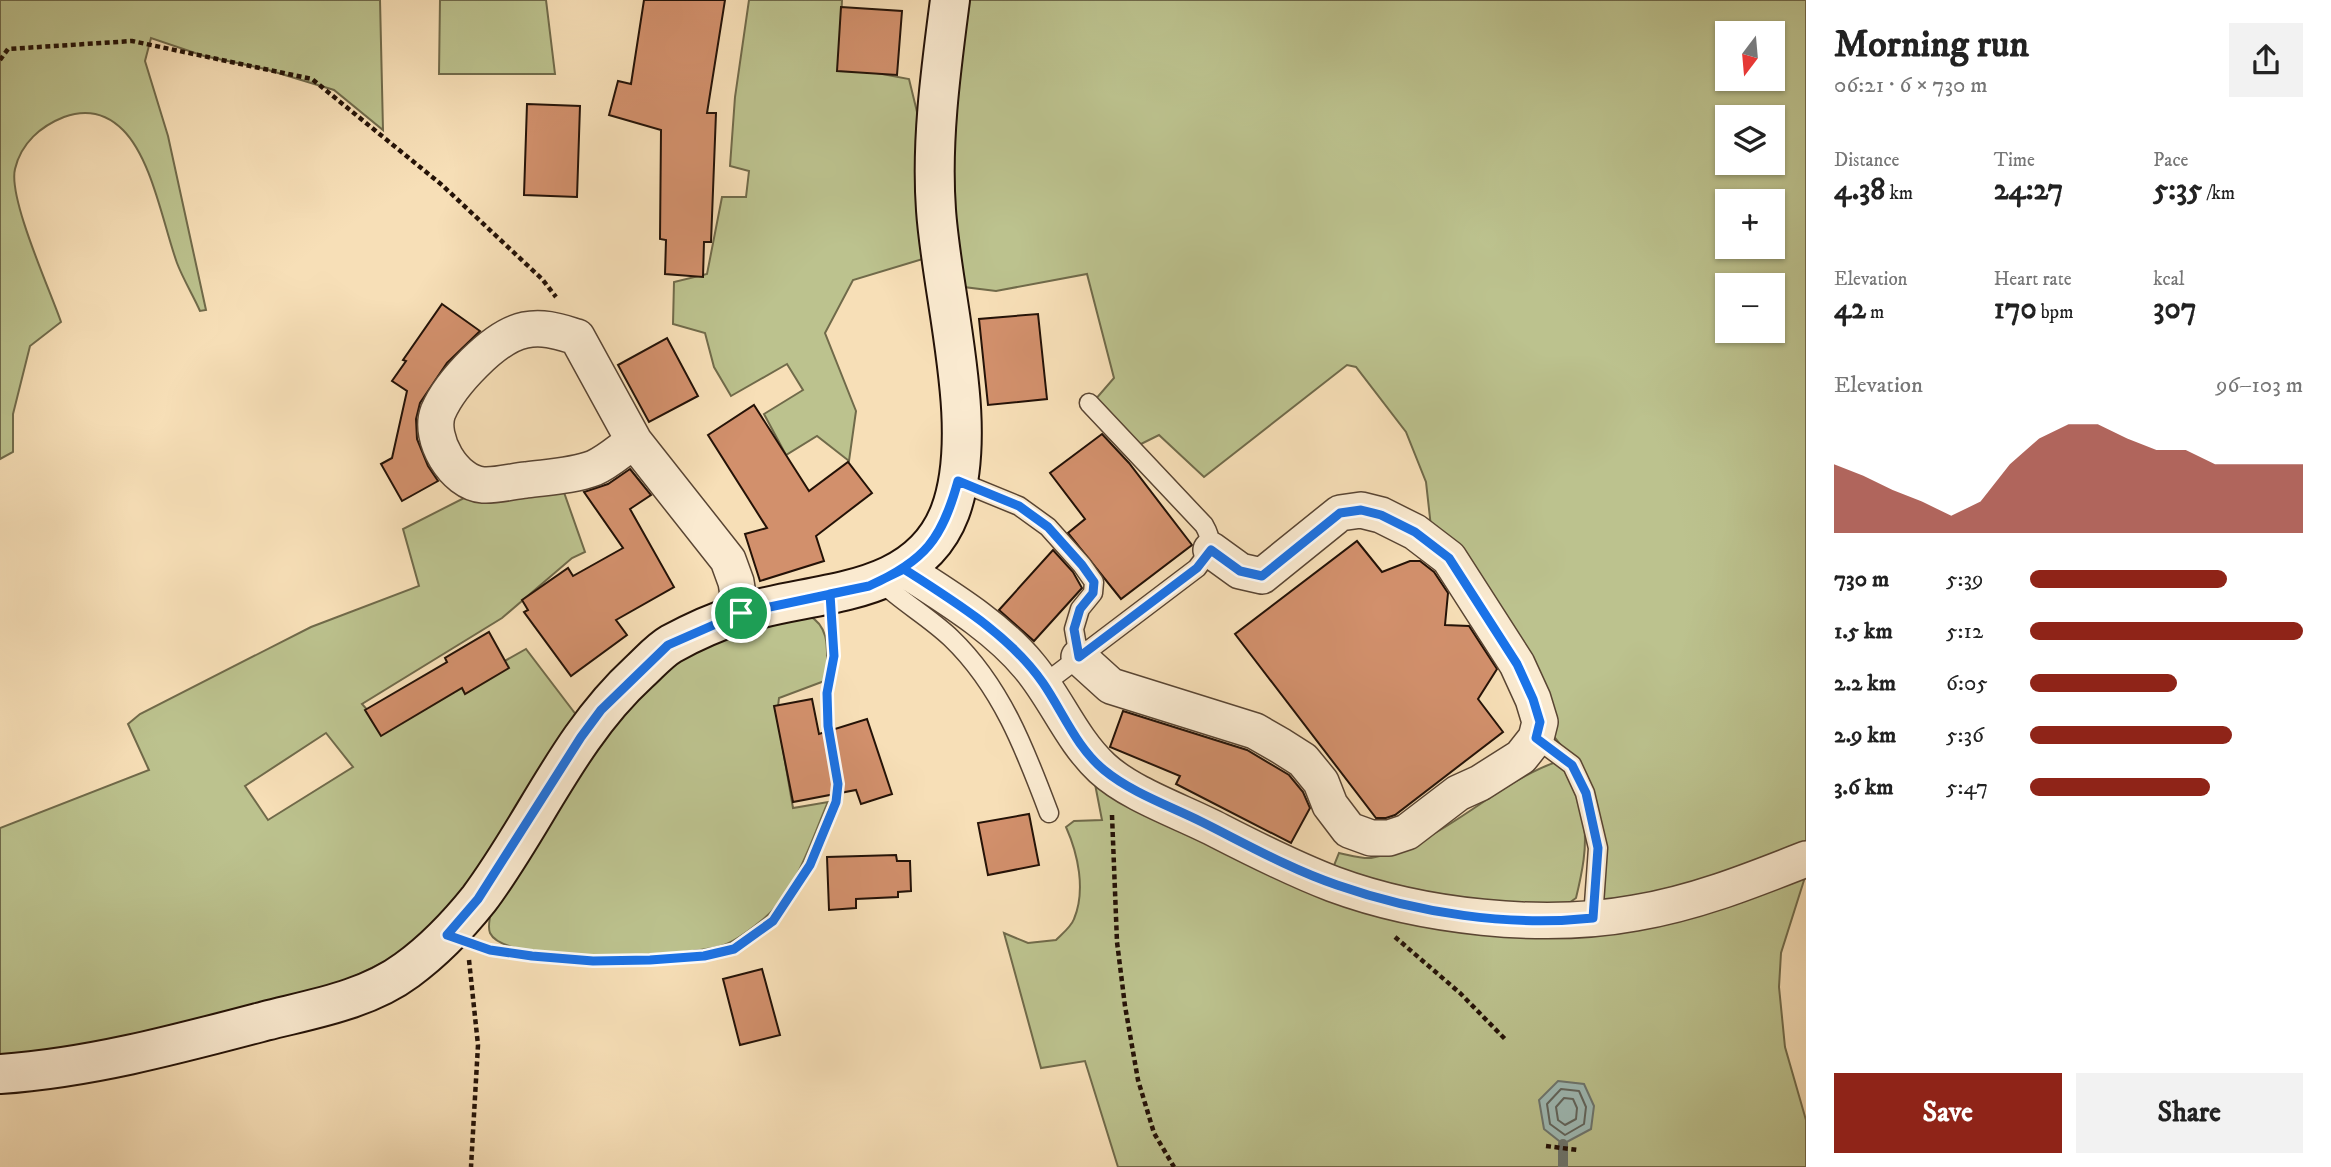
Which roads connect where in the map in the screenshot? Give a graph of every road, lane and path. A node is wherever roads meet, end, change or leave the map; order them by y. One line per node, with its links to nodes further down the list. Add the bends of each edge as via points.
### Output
1 (950, 0): 6 (street, via 939,89 935,209 961,413)
2 (0, 60): 3 (path, via 8,49 132,41 312,79 442,186 542,279 566,311)
3 (577, 337): 5 (street); 5 (street, via 549,328 523,330 496,345 466,371 437,414 439,441 448,464 463,479 483,485 596,467)
4 (1089, 403): 7 (lane, via 1203,525 1211,538)
5 (634, 441): 10 (street, via 729,560)
6 (958, 481): 8 (street, via 949,514 934,541); 11 (lane, via 1019,506 1048,527 1094,582 1074,629)
7 (1211, 550): 11 (lane, via 1197,568); 13 (street, via 1240,571 1262,576 1340,513 1371,512 1415,532 1449,558 1517,664 1540,722)
8 (892, 575): 9 (street); 12 (street, via 962,606); 15 (lane, via 901,601 948,635 986,678 1029,760)
9 (830, 594): 10 (street); 19 (path, via 834,656 827,693 836,802 810,865 773,921 734,949 677,958 593,961 490,950)
10 (741, 613): 19 (street, via 668,645 601,710)
11 (1079, 657): 12 (lane); 13 (street, via 1111,687 1255,731 1281,746 1303,760 1321,782 1329,805 1349,830 1371,838 1407,832 1458,793 1521,757)
12 (1044, 684): 14 (street, via 1079,742)
13 (1536, 738): 17 (lane, via 1572,765 1586,793 1598,848)
14 (1103, 770): 17 (street, via 1284,864 1336,885 1393,902 1507,920); 25 (path, via 1112,814 1117,942 1138,1080 1154,1133)
15 (1049, 813)
16 (1806, 859): 17 (street, via 1722,892 1635,914)
17 (1593, 918)
18 (1385, 929): 20 (path)
19 (457, 938): 21 (street, via 381,985 334,1003 173,1045 34,1072); 24 (path, via 478,1045)
20 (1506, 1039)
21 (0, 1074)
22 (1546, 1146): 23 (path)
23 (1578, 1150)
24 (471, 1167)
25 (1174, 1167)

